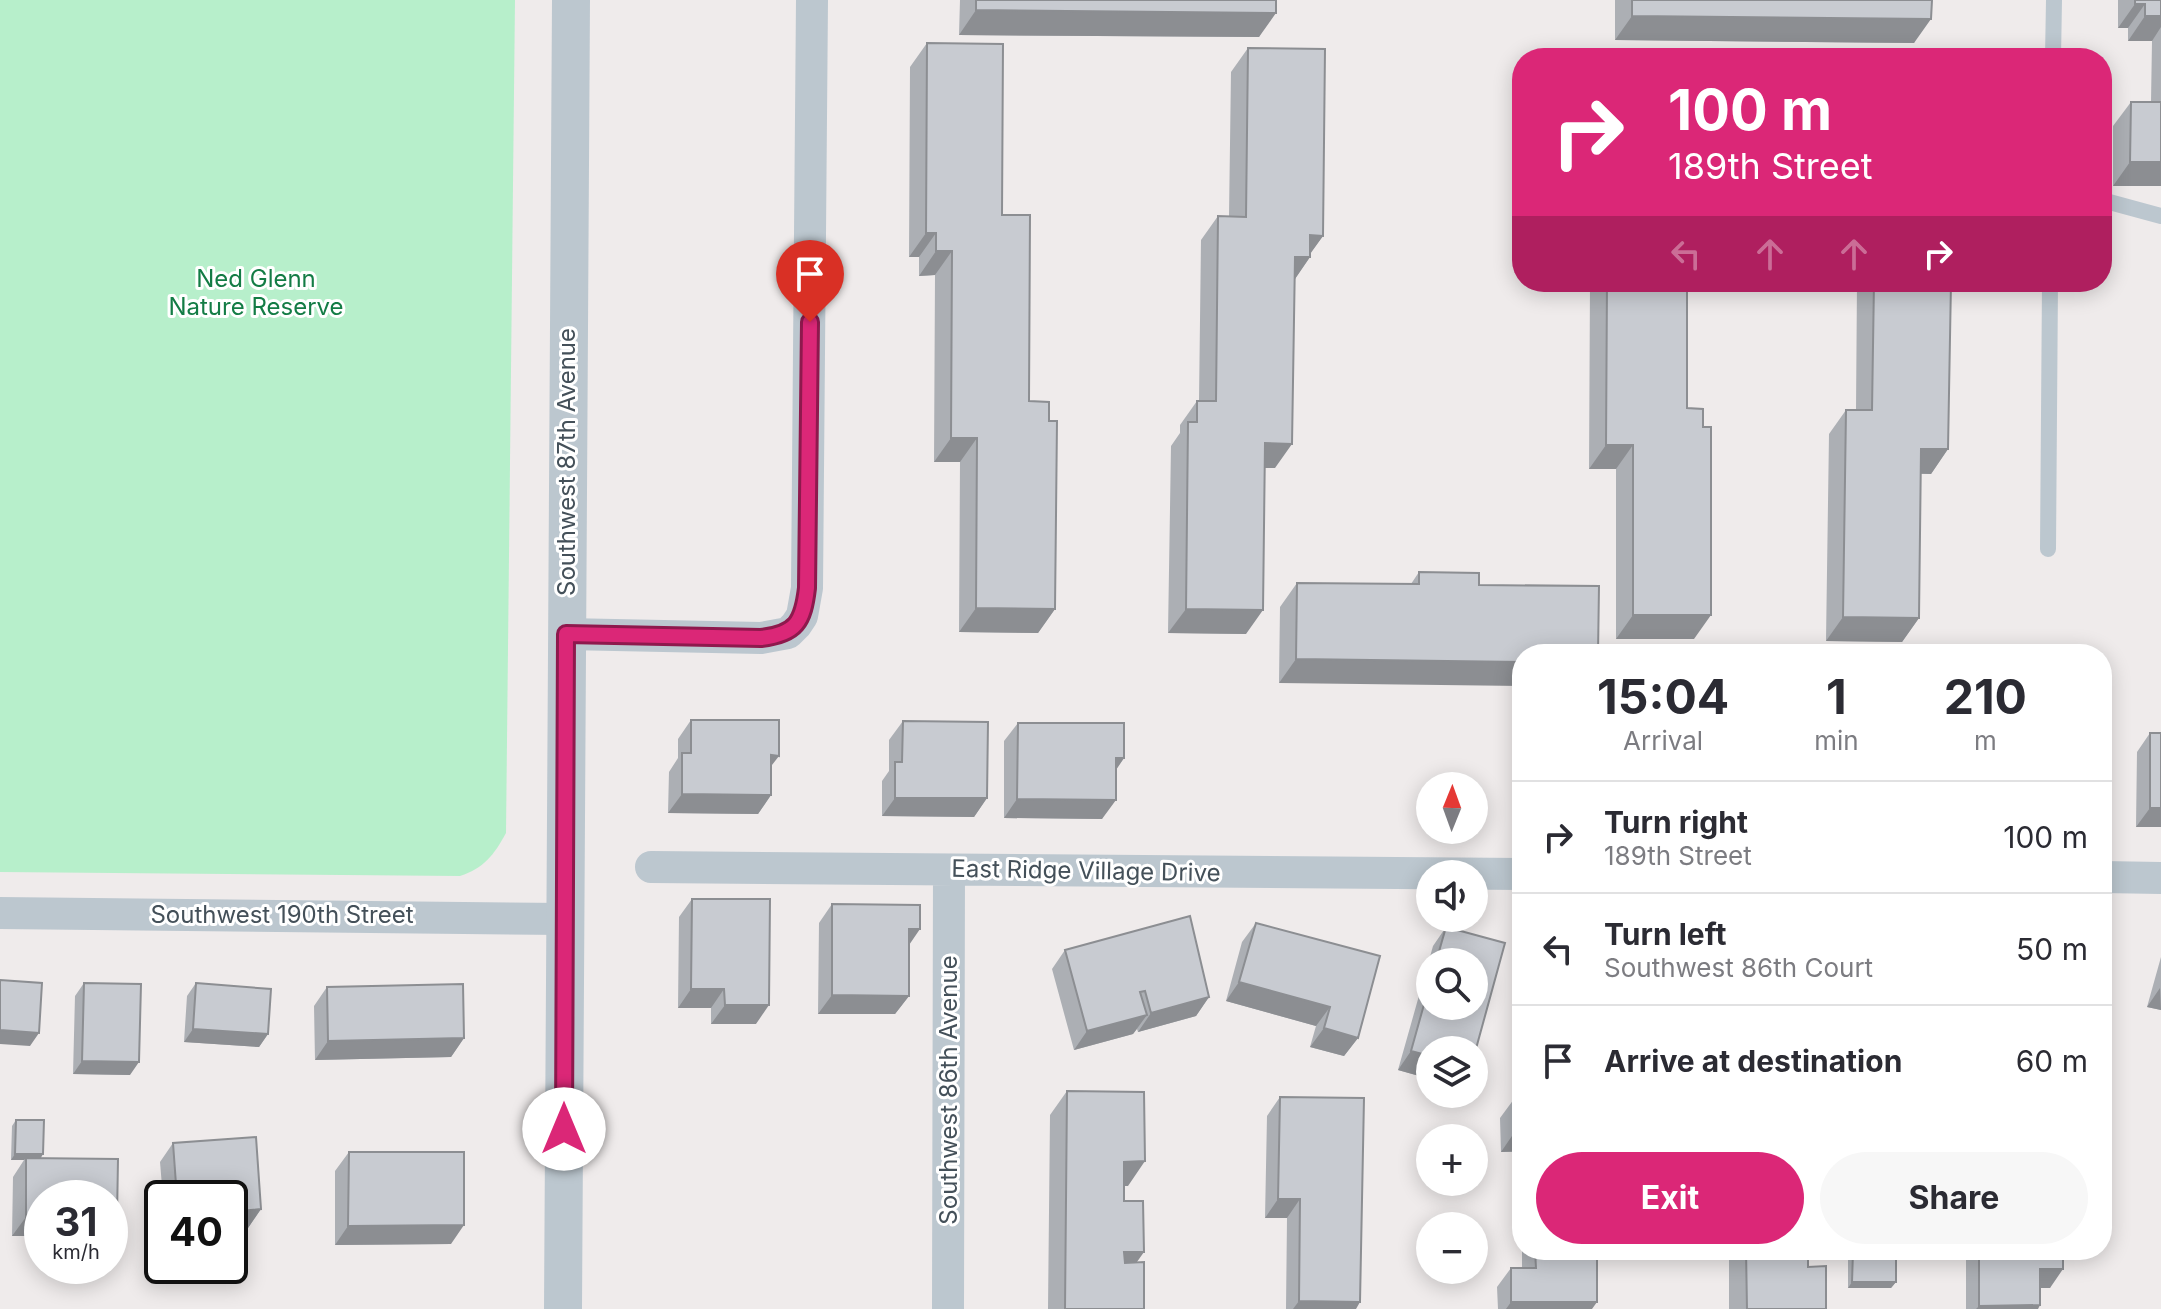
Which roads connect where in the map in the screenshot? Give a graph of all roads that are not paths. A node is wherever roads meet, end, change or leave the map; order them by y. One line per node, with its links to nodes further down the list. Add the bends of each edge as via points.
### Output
1 (571, 0): 9 (street, Southwest 87th Avenue)
2 (812, 0): 9 (street, via 807,575 802,616 788,633 761,638)
3 (2054, 0): 4 (lane)
4 (2053, 48)
5 (2112, 203): 6 (lane)
6 (2161, 216)
7 (2050, 292): 8 (lane)
8 (2048, 549)
9 (566, 634): 16 (street, Southwest 87th Avenue)
10 (651, 867): 11 (street, East Ridge Village Drive)
11 (949, 870): 12 (street, East Ridge Village Drive); 18 (street, Southwest 86th Avenue)
12 (1512, 874)
13 (2112, 877): 14 (street)
14 (2161, 878)
15 (0, 913): 16 (street, Southwest 190th Street)
16 (564, 919): 17 (street, Southwest 87th Avenue)
17 (563, 1309)
18 (948, 1309)

